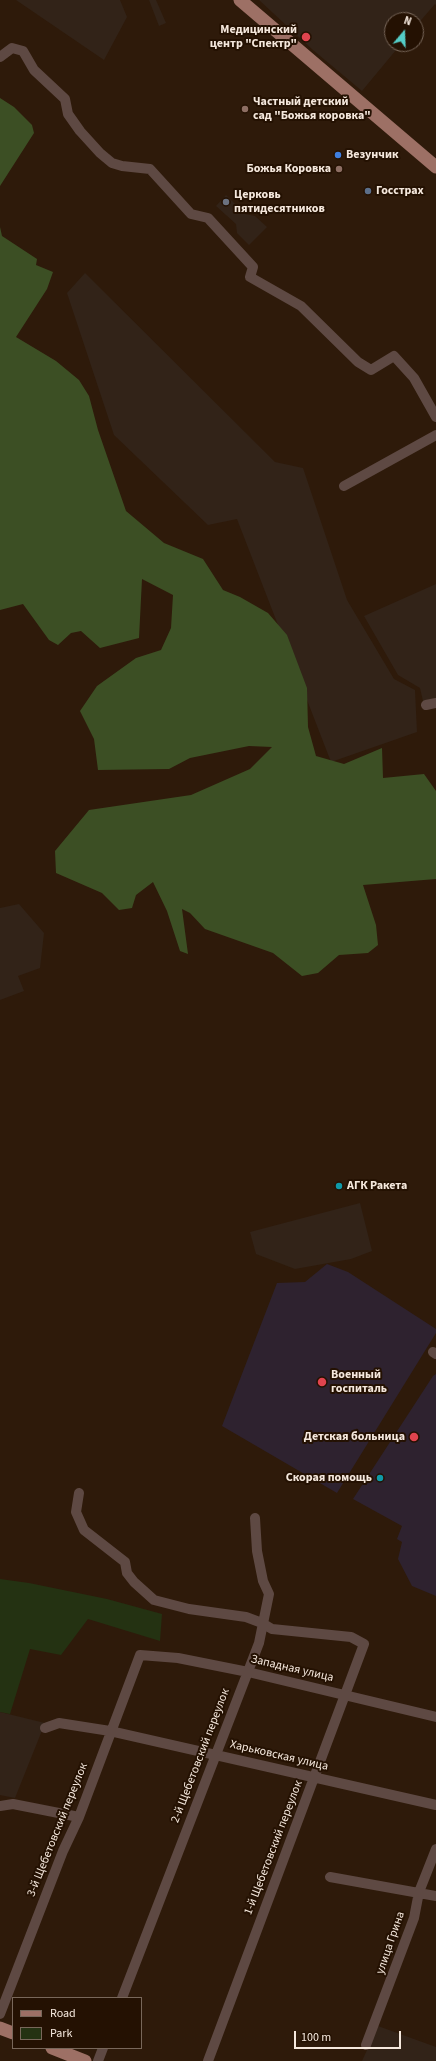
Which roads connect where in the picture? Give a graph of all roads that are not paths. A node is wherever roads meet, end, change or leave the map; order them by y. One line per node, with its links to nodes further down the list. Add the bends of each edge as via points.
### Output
1 (248, 2): 3 (main road)
2 (0, 57): 4 (street, via 12,48 23,51 34,70 65,99 68,114 100,152 112,163 150,169 191,214 208,218 253,268 250,277 301,306 358,362 371,370 394,356 414,378)
3 (436, 167)
4 (436, 417)
5 (436, 435): 6 (street)
6 (344, 486)
7 (79, 1493): 9 (street, via 76,1512 84,1530 125,1562 127,1573 154,1600 189,1609 246,1617)
8 (255, 1518): 9 (street, 2-й Щебетовский переулок, via 257,1551 263,1580 269,1594)
9 (262, 1623): 11 (street, 2-й Щебетовский переулок, via 259,1643); 12 (street, 1-й Щебетовский переулок, via 272,1629 351,1637 364,1644)
10 (140, 1655): 11 (street, Западная улица, via 178,1658); 15 (street, 3-й Щебетовский переулок)
11 (248, 1672): 12 (street, Западная улица); 16 (street, 2-й Щебетовский переулок)
12 (345, 1694): 13 (street, Западная улица); 17 (street, 1-й Щебетовский переулок)
13 (436, 1717)
14 (45, 1728): 15 (street, Харьковская улица, via 59,1723)
15 (110, 1731): 16 (street, Харьковская улица); 20 (street, 3-й Щебетовский переулок)
16 (216, 1755): 17 (street, Харьковская улица); 25 (street, 2-й Щебетовский переулок)
17 (315, 1777): 18 (street, Харьковская улица); 34 (street, 1-й Щебетовский переулок)
18 (436, 1805)
19 (0, 1806): 20 (street, via 13,1804)
20 (79, 1817): 26 (street, 3-й Щебетовский переулок, via 63,1851)
21 (436, 1849): 23 (street, улица Грина)
22 (330, 1877): 23 (street)
23 (419, 1892): 24 (street); 29 (street, улица Грина, via 414,1918)
24 (436, 1896)
25 (122, 1997)
26 (0, 2014)
27 (0, 2028): 28 (main road)
28 (12, 2033)
29 (366, 2044)
30 (55, 2049): 32 (main road)
31 (103, 2049): 33 (street)
32 (85, 2061)
33 (98, 2061)
34 (208, 2061)

